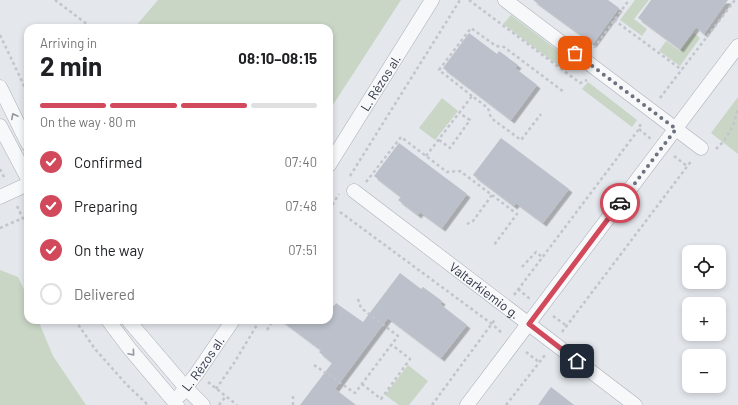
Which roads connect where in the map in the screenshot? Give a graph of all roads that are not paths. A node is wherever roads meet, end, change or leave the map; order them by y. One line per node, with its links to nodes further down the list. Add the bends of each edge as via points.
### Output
1 (432, 0): 9 (street, L. Rėzos al.)
2 (505, 0): 6 (street)
3 (738, 46): 6 (street)
4 (0, 87): 7 (street, one-way to 4)
5 (0, 126): 10 (street)
6 (676, 129): 8 (street); 17 (street)
7 (24, 136)
8 (701, 148)
9 (333, 159)
10 (24, 171)
11 (24, 186): 13 (street)
12 (351, 192): 17 (street, Valtarkiemio g.)
13 (0, 197)
14 (111, 324): 19 (street, one-way to 19)
15 (131, 324): 18 (street)
16 (230, 324): 18 (street, L. Rėzos al.)
17 (529, 324): 21 (street); 22 (street, Valtarkiemio g.)
18 (186, 388): 19 (street, L. Rėzos al.); 20 (street)
19 (175, 404)
20 (203, 405)
21 (467, 405)
22 (634, 405)

